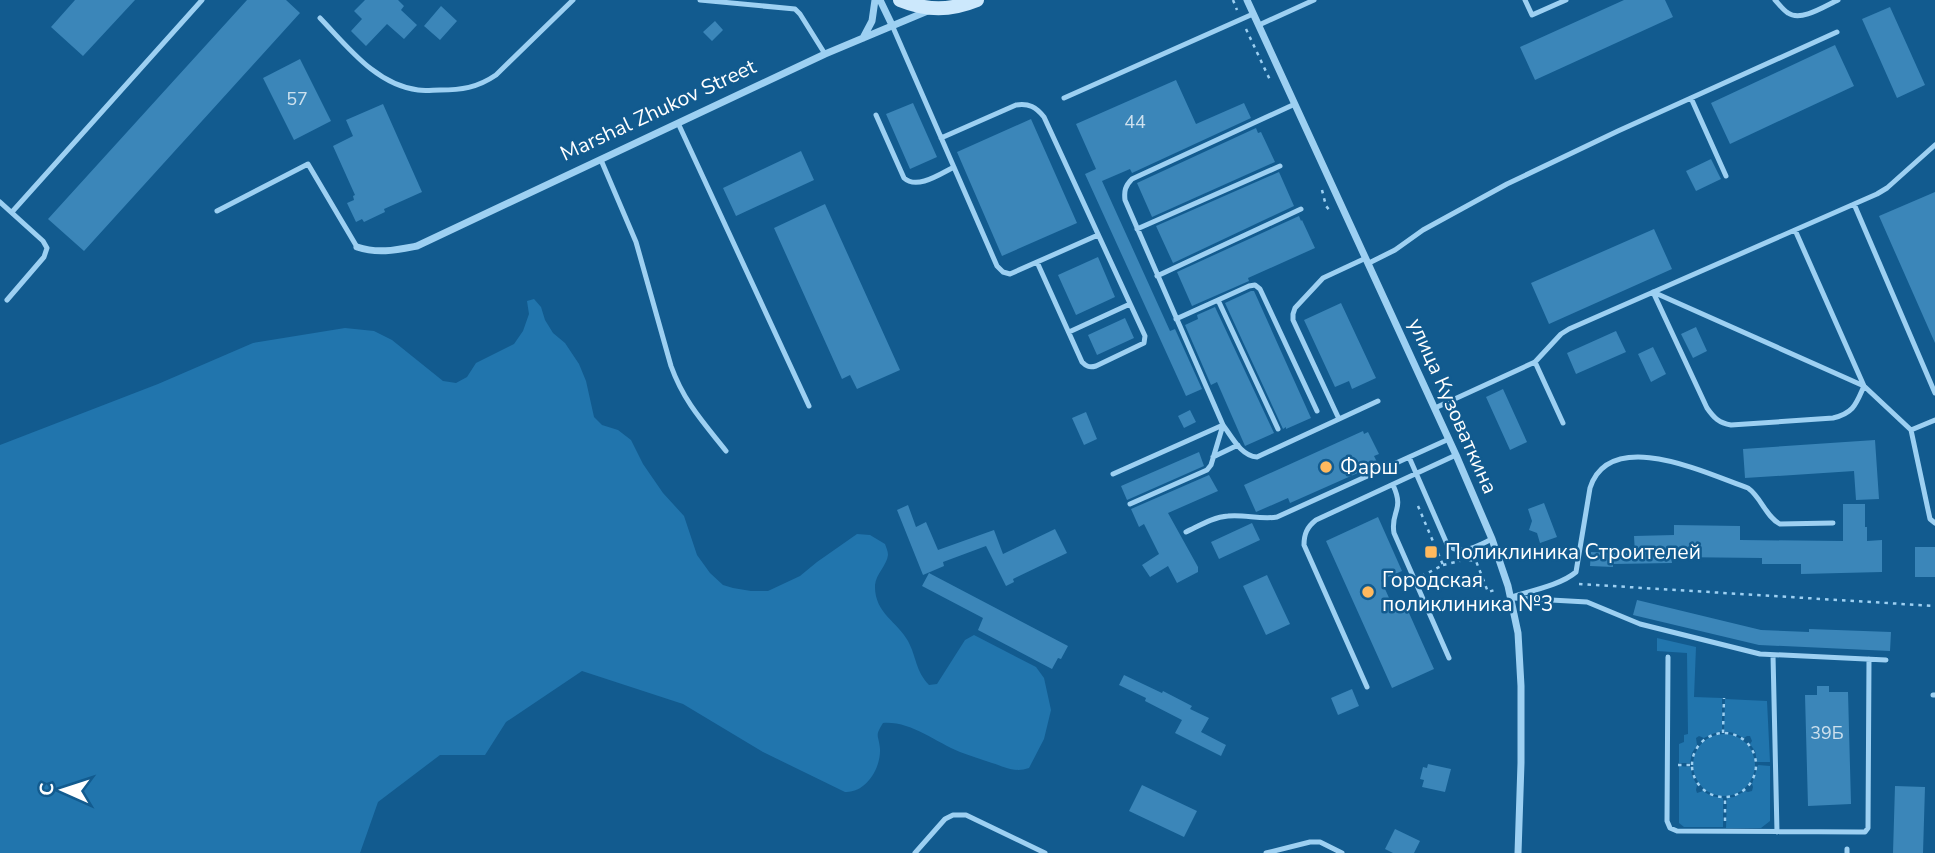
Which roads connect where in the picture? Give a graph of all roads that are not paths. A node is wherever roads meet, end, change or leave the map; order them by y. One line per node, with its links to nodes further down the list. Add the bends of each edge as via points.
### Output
1 (202, 0): 36 (lane)
2 (573, 0): 15 (lane, via 496,75 464,90 418,90 394,84 367,66)
3 (700, 0): 20 (lane, via 795,9)
4 (878, 0): 17 (street); 19 (street)
5 (900, 0): 13 (main road)
6 (977, 0): 13 (main road, Marshal Zhukov Street)
7 (1247, 0): 14 (street, улица Кузоваткина)
8 (1314, 0): 16 (lane)
9 (1525, 0): 10 (lane, via 1532,15)
10 (1566, 0)
11 (1775, 0): 12 (lane, via 1796,16)
12 (1838, 0)
13 (932, 9): 17 (street, Marshal Zhukov Street)
14 (1253, 13): 16 (street, улица Кузоваткина); 21 (lane)
15 (320, 18)
16 (1259, 25): 23 (street, улица Кузоваткина)
17 (892, 26): 19 (street, Marshal Zhukov Street); 26 (lane)
18 (1837, 32): 22 (lane)
19 (863, 38): 20 (street, Marshal Zhukov Street)
20 (825, 54): 25 (street, Marshal Zhukov Street)
21 (1064, 98)
22 (1691, 98): 31 (lane); 41 (lane, via 1507,184 1395,250)
23 (1296, 104): 37 (lane, via 1132,179 1124,191); 41 (street, улица Кузоваткина)
24 (876, 115): 30 (lane, via 908,182 918,183)
25 (678, 123): 28 (street, Marshal Zhukov Street); 54 (lane)
26 (941, 138): 30 (lane); 39 (lane, via 1016,106 1038,110)
27 (1935, 145): 33 (lane, via 1887,188)
28 (601, 160): 40 (street, Marshal Zhukov Street, via 417,246 371,252); 65 (lane, via 636,242 678,385)
29 (1280, 166): 37 (lane)
30 (954, 167): 42 (lane, via 997,266 1010,274)
31 (1726, 176)
32 (0, 202): 36 (lane)
33 (1854, 204): 38 (lane); 52 (lane)
34 (1301, 209): 43 (lane)
35 (217, 211): 40 (lane, via 308,164)
36 (12, 212): 45 (lane, via 47,248)
37 (1137, 229): 43 (lane)
38 (1795, 230): 44 (lane); 51 (lane)
39 (1098, 235): 42 (lane); 47 (lane)
40 (357, 247)
41 (1368, 260): 55 (street, улица Кузоваткина); 57 (lane, via 1323,278 1293,314)
42 (1037, 262): 49 (lane)
43 (1157, 276): 48 (lane)
44 (1653, 292): 50 (lane, via 1569,329); 51 (lane); 51 (lane, via 1707,408 1721,423 1845,415)
45 (7, 300)
46 (1218, 300): 48 (lane); 56 (lane, via 1249,286 1260,289); 61 (lane)
47 (1130, 304): 49 (lane); 49 (lane, via 1145,336 1142,346 1091,368 1082,362)
48 (1176, 319): 60 (lane)
49 (1069, 332)
50 (1535, 362): 55 (lane); 59 (lane)
51 (1864, 386): 62 (lane)
52 (1935, 393)
53 (1378, 401): 57 (lane)
54 (809, 406)
55 (1435, 408): 63 (street, улица Кузоваткина)
56 (1317, 411)
57 (1339, 419): 64 (lane, via 1257,457 1248,456)
58 (1935, 420): 62 (lane)
59 (1563, 424)
60 (1223, 425): 64 (lane); 67 (lane); 69 (lane)
61 (1278, 429)
62 (1911, 430): 74 (lane, via 1930,519)
63 (1448, 439): 66 (street, улица Кузоваткина); 68 (lane)
64 (1238, 445): 67 (lane)
65 (726, 451)
66 (1456, 455): 70 (lane); 76 (street, улица Кузоваткина)
67 (1213, 457): 72 (lane, via 1207,470)
68 (1409, 457): 70 (lane); 75 (lane, via 1277,517 1219,517)
69 (1113, 474)
70 (1417, 474): 71 (lane); 76 (lane, via 1452,549 1465,550)
71 (1393, 485): 80 (lane, via 1399,502 1394,533); 83 (lane, via 1316,520 1304,536)
72 (1130, 504)
73 (1833, 523): 77 (lane, via 1780,524 1748,488 1666,460 1621,459 1594,477 1573,575)
74 (1935, 523)
75 (1186, 532)
76 (1492, 539): 77 (street, улица Кузоваткина)
77 (1511, 597): 78 (lane, via 1587,602 1640,624); 89 (street, улица Кузоваткина, via 1521,686)
78 (1773, 655): 81 (lane); 84 (lane)
79 (1668, 657): 84 (lane, via 1670,828)
80 (1449, 658)
81 (1868, 659): 82 (lane); 84 (lane, via 1868,828 1865,832)
82 (1886, 660)
83 (1367, 687)
84 (1777, 832)
85 (915, 853): 86 (lane, via 945,819 966,815)
86 (1045, 853)
87 (1266, 853): 88 (lane, via 1320,842)
88 (1342, 853)
89 (1518, 853)

